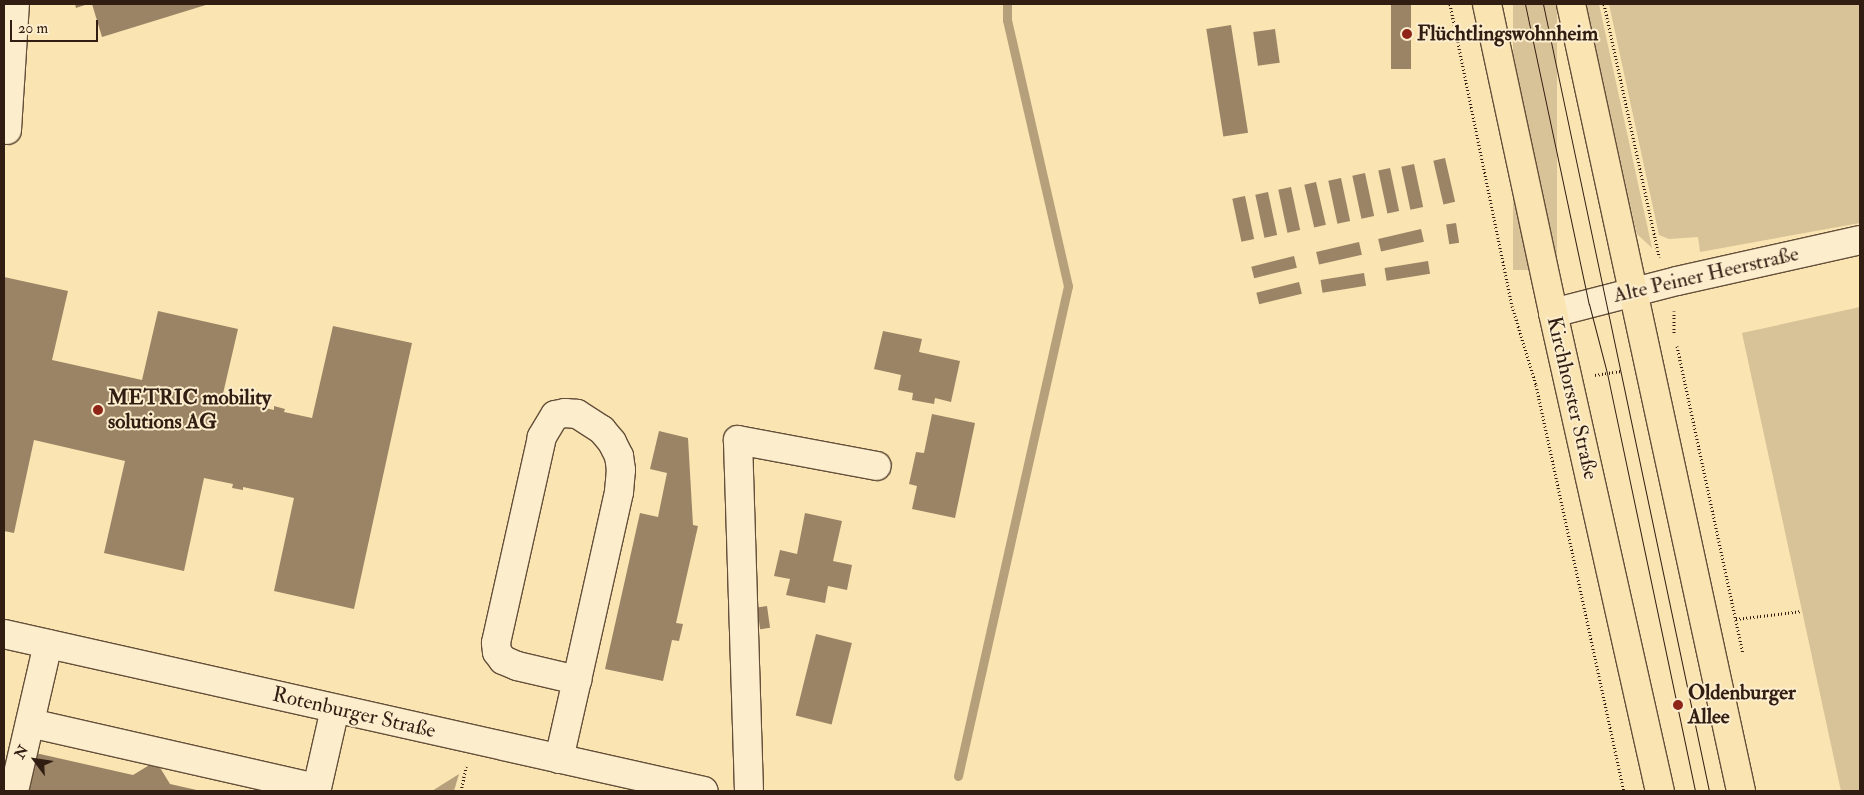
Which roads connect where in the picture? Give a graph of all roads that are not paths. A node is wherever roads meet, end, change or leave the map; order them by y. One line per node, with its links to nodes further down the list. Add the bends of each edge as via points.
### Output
1 (16, 4): 4 (street)
2 (1488, 4): 7 (main road, Kirchhorster Straße)
3 (1571, 4): 6 (main road)
4 (7, 130)
5 (1860, 240): 6 (street, Alte Peiner Heerstraße)
6 (1634, 292): 7 (street, Alte Peiner Heerstraße); 21 (main road)
7 (1553, 313): 20 (main road, Kirchhorster Straße)
8 (877, 466): 19 (street, via 738,440)
9 (4, 634): 10 (street, Rotenburger Straße)
10 (48, 644): 12 (street, Rotenburger Straße); 13 (street)
11 (577, 680): 11 (street, via 619,492 621,470 619,456 602,430 577,414 565,413 555,416 542,437 496,643 502,660); 14 (street)
12 (335, 709): 14 (street, Rotenburger Straße); 16 (street)
13 (30, 724): 16 (street); 17 (street)
14 (558, 759): 15 (street, Rotenburger Straße)
15 (608, 781): 18 (street, Rotenburger Straße)
16 (322, 790)
17 (14, 791)
18 (704, 791)
19 (749, 791)
20 (1660, 791)
21 (1741, 791)

